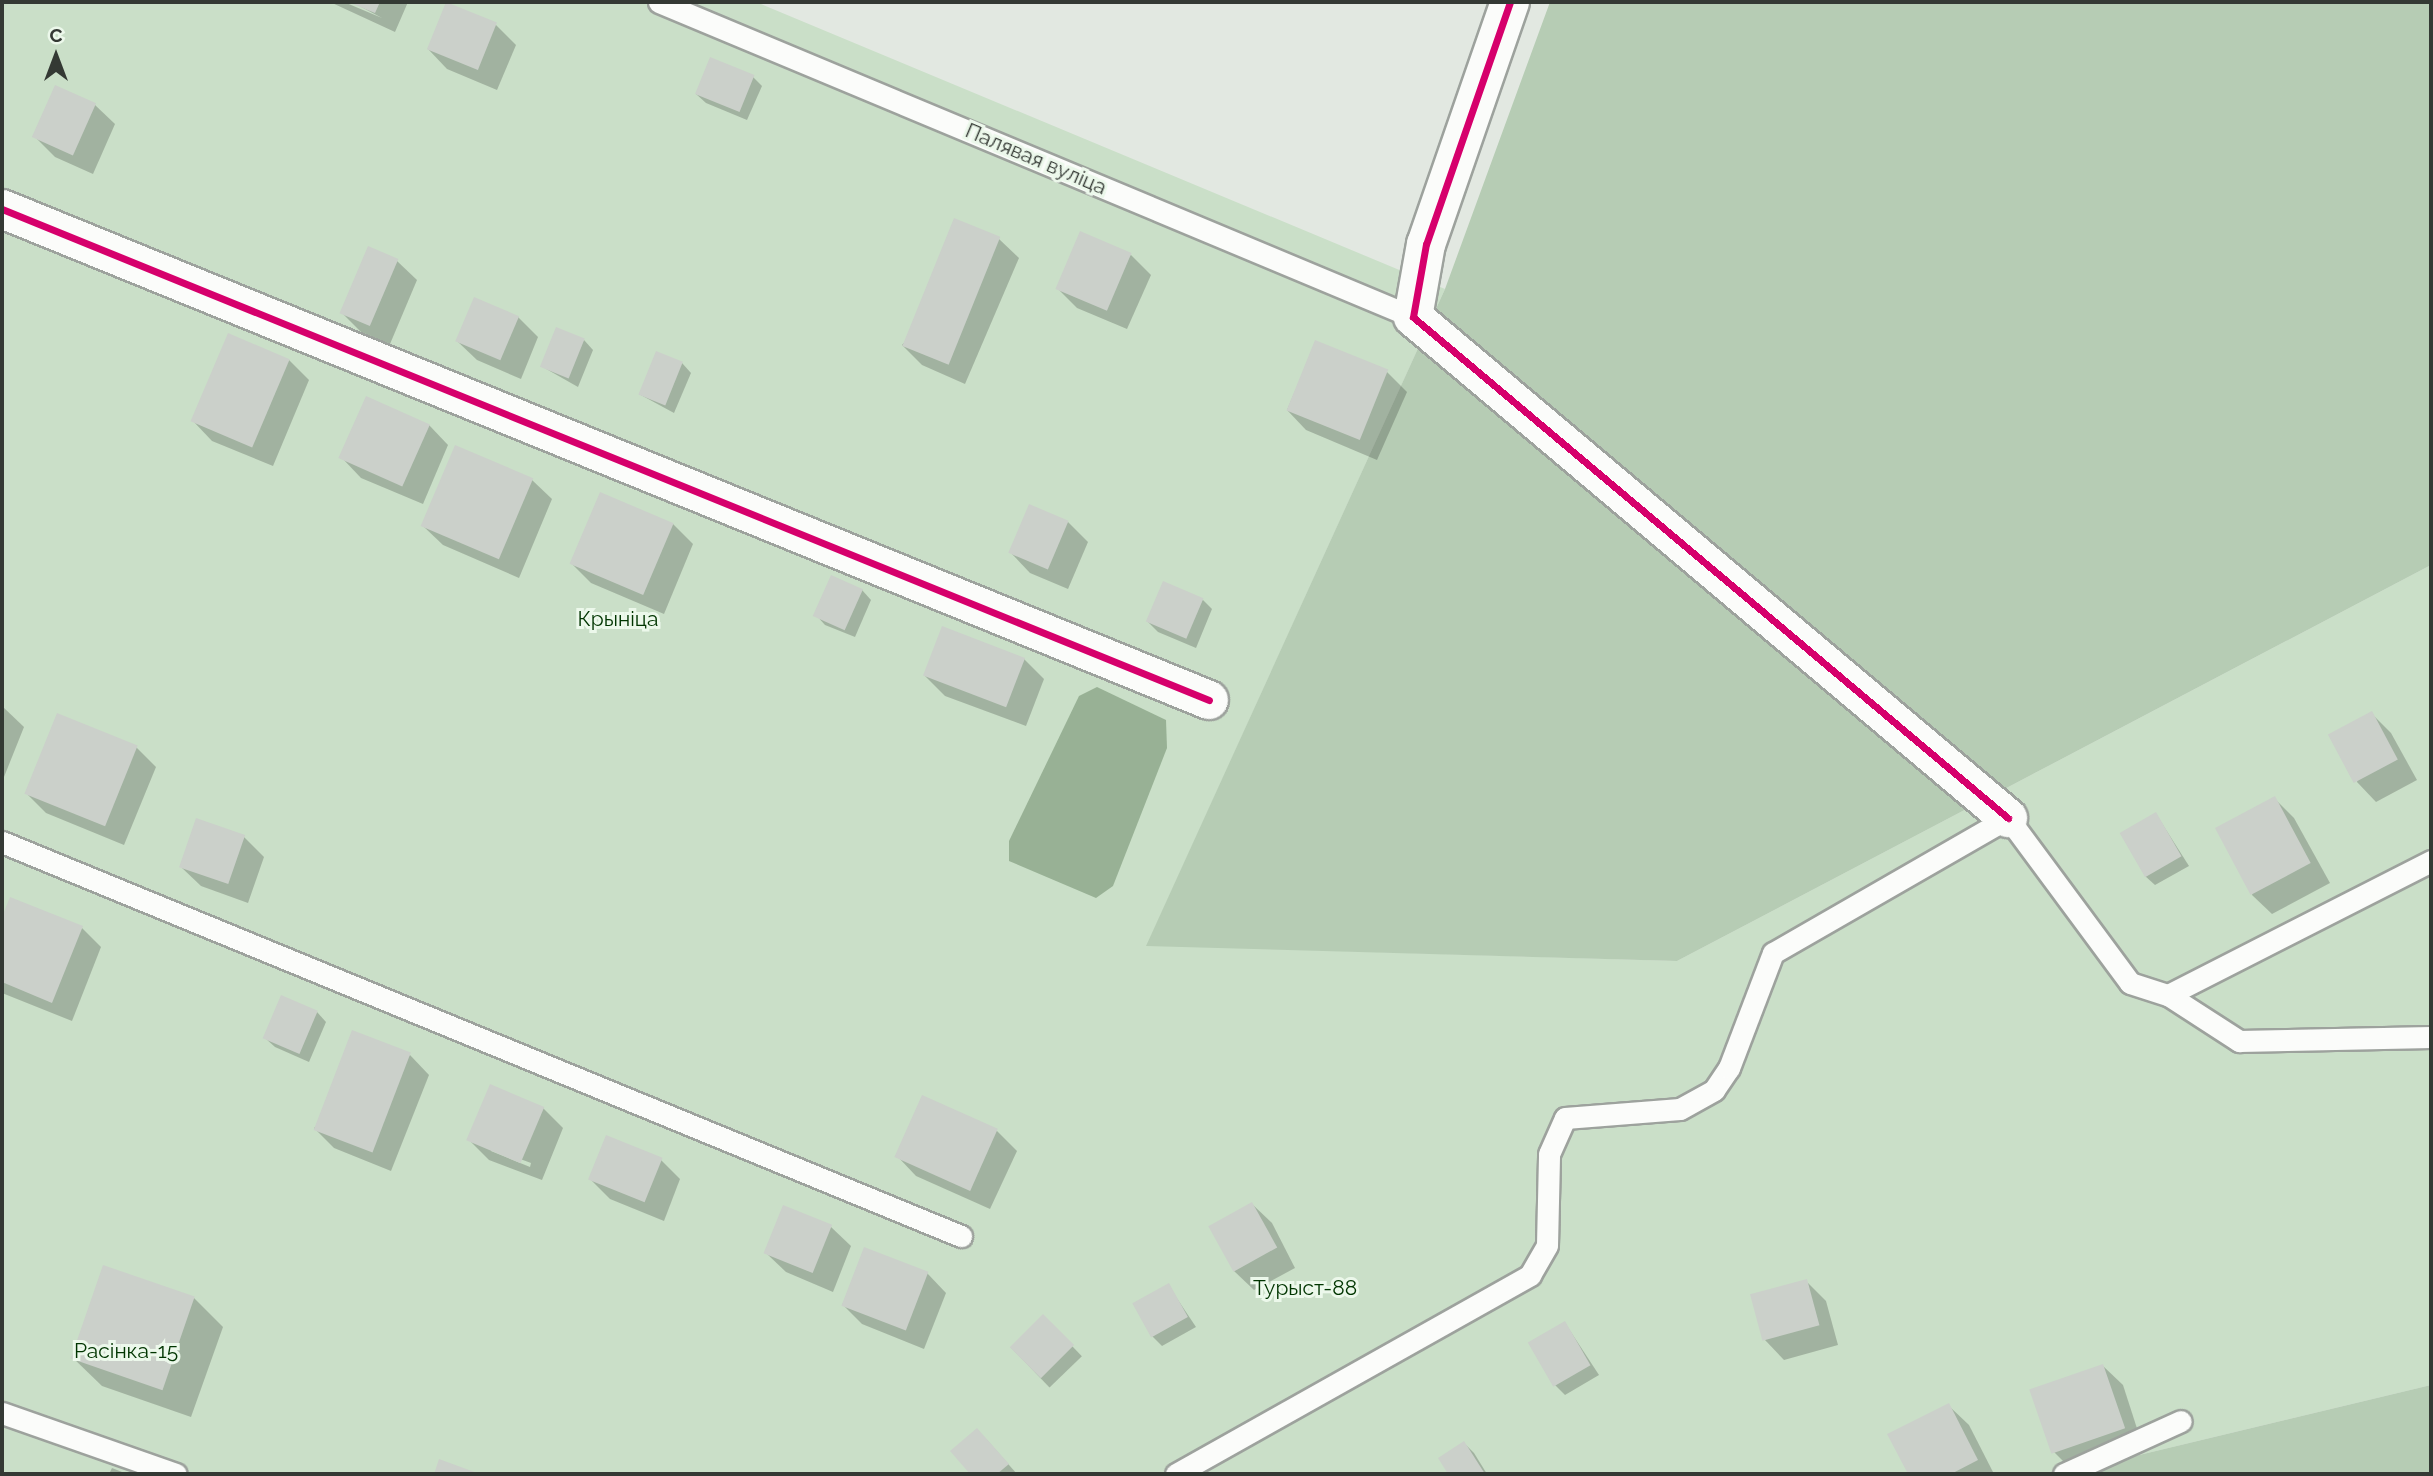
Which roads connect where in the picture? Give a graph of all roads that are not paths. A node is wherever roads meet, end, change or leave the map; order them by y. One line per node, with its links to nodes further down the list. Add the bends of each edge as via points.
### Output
1 (659, 2): 4 (lane, Палявая вуліца)
2 (1510, 2): 4 (street, via 1426,244)
3 (2, 209): 5 (street)
4 (1413, 317): 6 (street)
5 (1209, 700)
6 (2008, 818): 9 (lane, via 2130,983); 15 (lane, via 1773,953 1729,1068 1714,1090 1680,1110 1565,1118 1549,1154 1547,1245 1530,1275)
7 (2, 842): 11 (lane)
8 (2431, 861): 9 (lane)
9 (2168, 995): 10 (lane, via 2239,1041)
10 (2431, 1037)
11 (961, 1236)
12 (2, 1413): 14 (lane)
13 (2181, 1421): 16 (lane)
14 (176, 1474)
15 (1176, 1474)
16 (2064, 1474)

